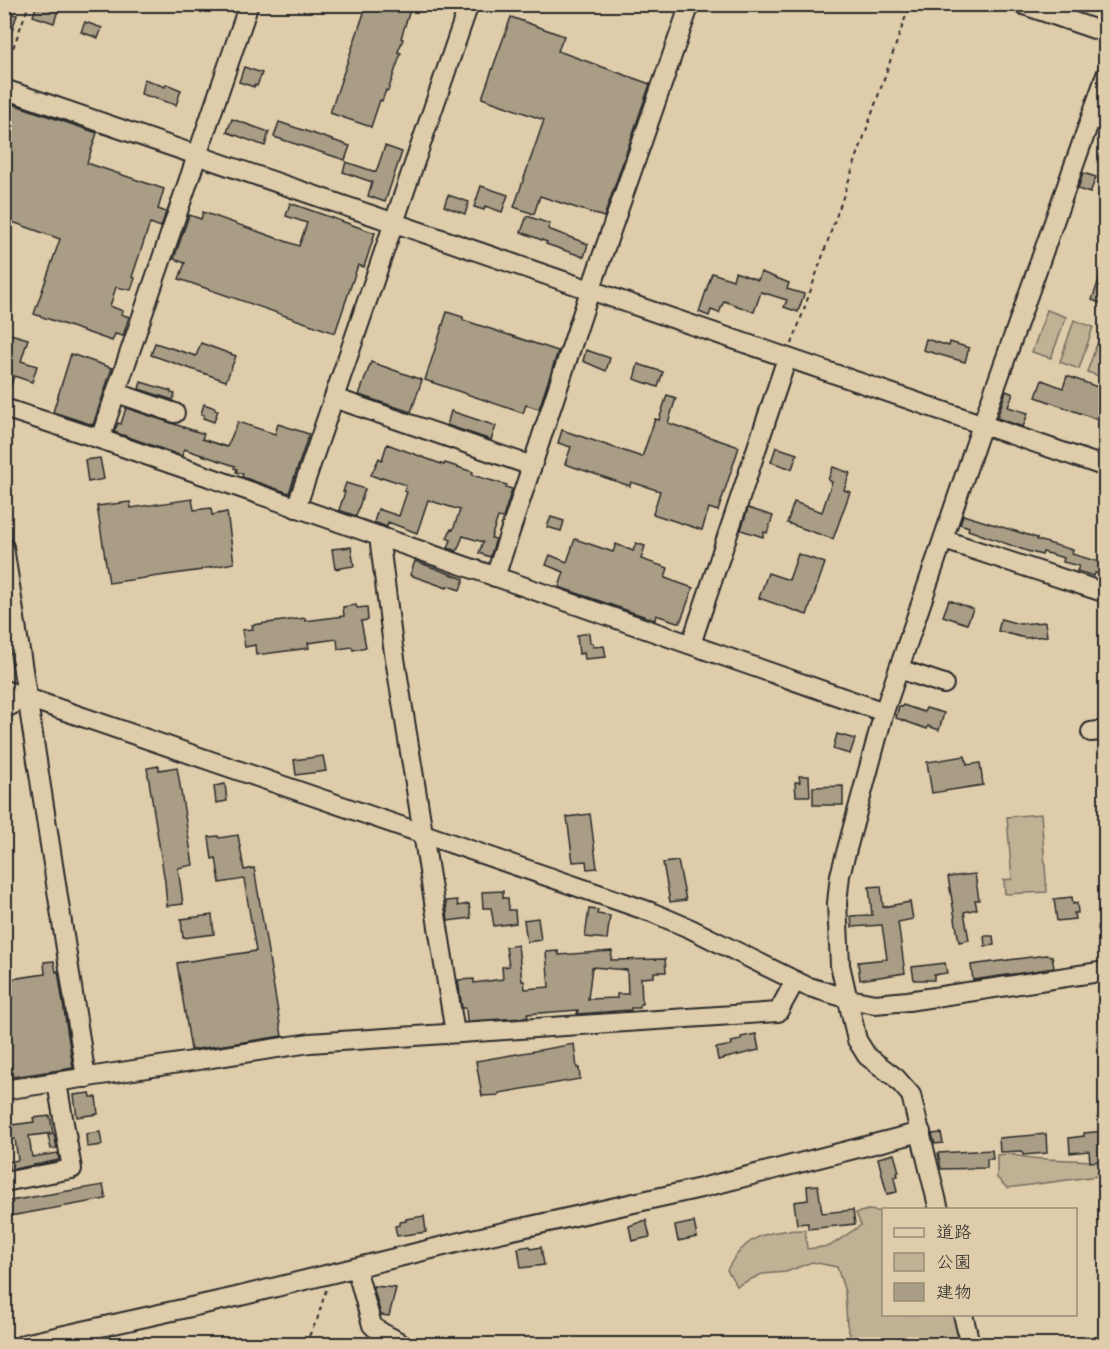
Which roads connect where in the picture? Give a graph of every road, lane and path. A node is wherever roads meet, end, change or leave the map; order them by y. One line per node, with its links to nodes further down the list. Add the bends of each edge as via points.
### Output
1 (29, 4): 8 (path)
2 (249, 4): 11 (street)
3 (469, 4): 12 (street)
4 (690, 4): 13 (street)
5 (910, 4): 14 (path)
6 (1021, 4): 7 (street)
7 (1106, 33)
8 (4, 74)
9 (1106, 75): 19 (street)
10 (4, 89): 11 (street)
11 (196, 156): 12 (street); 15 (street)
12 (393, 223): 13 (street); 16 (street)
13 (590, 291): 14 (street); 21 (street)
14 (787, 358): 19 (street); 29 (street)
15 (117, 393): 18 (street); 20 (street)
16 (334, 398): 21 (street); 23 (street)
17 (4, 408): 20 (street)
18 (175, 413)
19 (982, 425): 22 (street); 25 (street)
20 (100, 439): 23 (street)
21 (532, 466): 27 (street)
22 (1106, 467)
23 (296, 508): 24 (street)
24 (379, 536): 27 (street); 36 (street)
25 (944, 540): 28 (street); 30 (street)
26 (4, 547): 33 (street)
27 (495, 577): 29 (street)
28 (1106, 593)
29 (691, 644): 35 (street)
30 (899, 669): 31 (street); 35 (street)
31 (944, 684)
32 (4, 690): 33 (street)
33 (27, 698): 34 (street); 36 (street); 42 (street)
34 (4, 709)
35 (884, 712): 37 (street, via 840,875)
36 (424, 835): 39 (street, via 651,912); 41 (street)
37 (840, 965): 39 (street, via 820,982); 40 (street)
38 (1106, 971): 40 (street, via 909,1001 875,1004)
39 (800, 984): 40 (street); 41 (street, via 778,1012)
40 (849, 999): 45 (street, via 857,1040 867,1056 911,1095)
41 (455, 1033): 42 (street, via 310,1043)
42 (86, 1078): 43 (street)
43 (57, 1083): 44 (street); 46 (street, via 72,1169)
44 (4, 1090)
45 (921, 1132): 47 (street); 48 (street)
46 (4, 1182)
47 (939, 1208)
48 (356, 1268): 49 (street); 53 (street, via 372,1325)
49 (330, 1275): 51 (street); 52 (path, via 317,1320)
50 (963, 1316): 54 (street)
51 (24, 1344)
52 (305, 1344)
53 (401, 1344)
54 (970, 1344)

